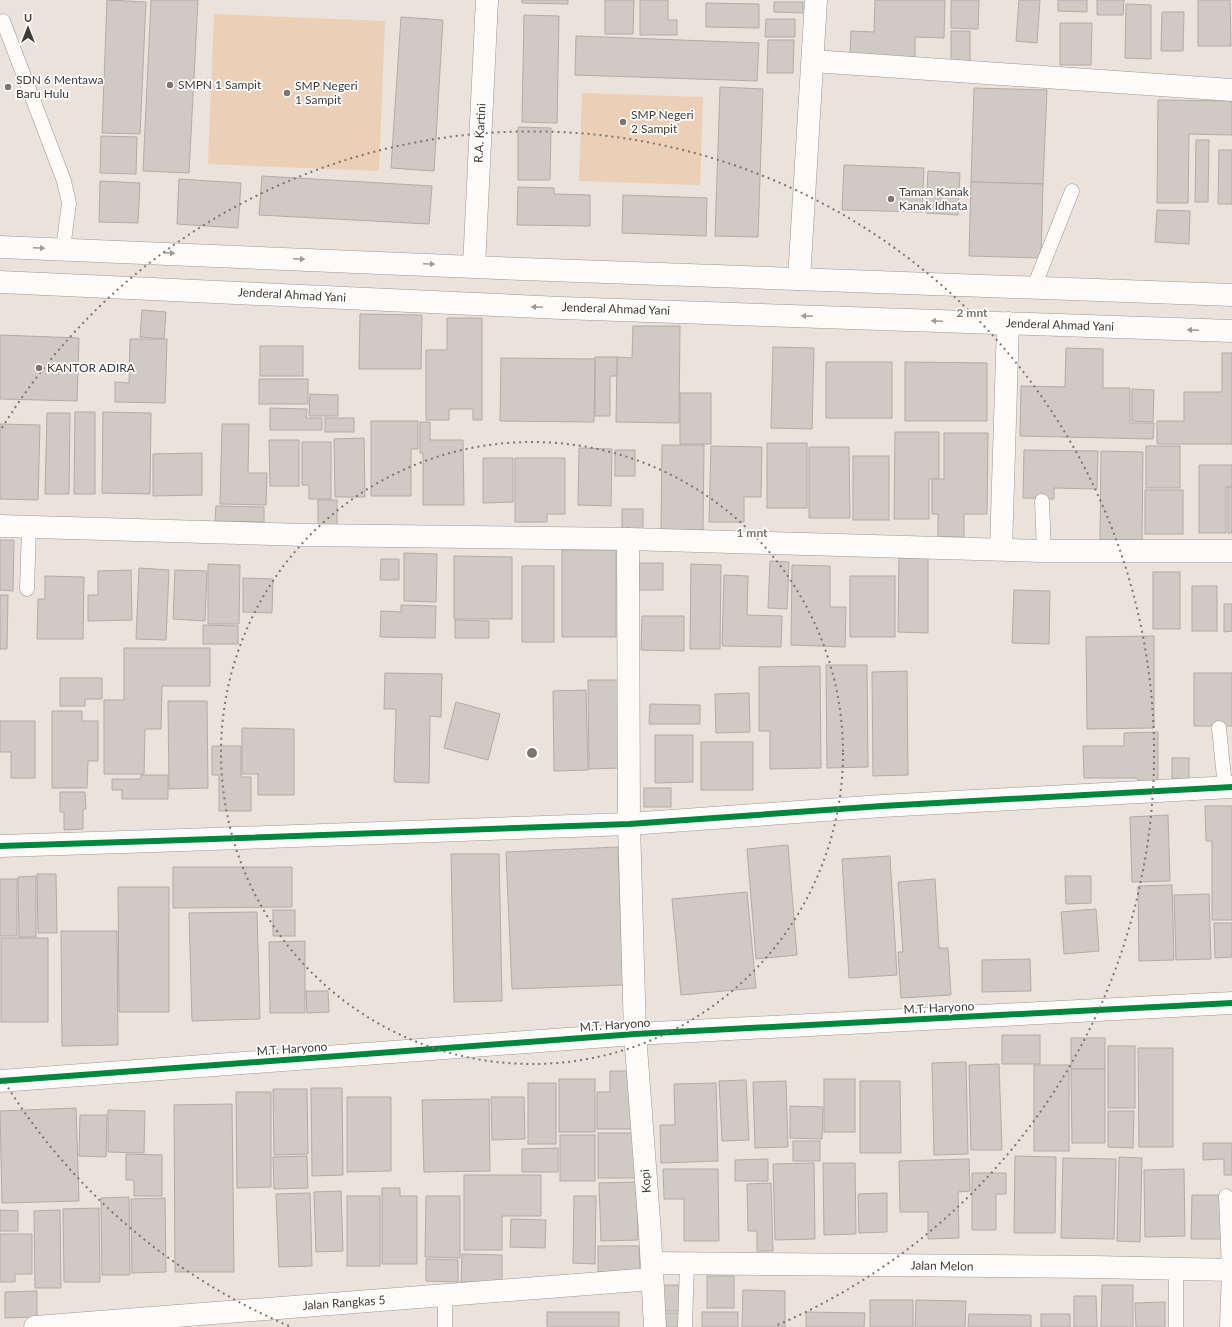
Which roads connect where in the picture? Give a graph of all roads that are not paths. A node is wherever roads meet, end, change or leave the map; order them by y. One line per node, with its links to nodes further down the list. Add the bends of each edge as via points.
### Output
1 (487, 0): 9 (main road, R.A. Kartini)
2 (816, 0): 4 (main road)
3 (3, 22): 8 (lane, via 64,181 69,203)
4 (813, 61): 5 (main road); 10 (main road)
5 (1232, 90)
6 (1072, 191): 12 (lane)
7 (0, 247): 8 (main road, one-way to 8)
8 (63, 249): 9 (main road, one-way to 9)
9 (474, 266): 10 (main road)
10 (799, 279): 12 (main road)
11 (0, 282): 14 (main road, Jenderal Ahmad Yani, one-way to 11, via 561,308)
12 (1034, 287): 13 (main road)
13 (1232, 295)
14 (1008, 323): 15 (main road, Jenderal Ahmad Yani, one-way to 14); 20 (main road)
15 (1232, 331)
16 (1042, 501): 21 (lane)
17 (0, 526): 18 (main road)
18 (28, 527): 19 (main road, via 305,535); 23 (lane)
19 (628, 539): 20 (main road); 26 (main road, Kopi)
20 (1001, 550): 21 (main road)
21 (1044, 551): 22 (main road)
22 (1232, 551)
23 (27, 589)
24 (1219, 728): 25 (lane)
25 (1229, 787): 26 (main road)
26 (629, 824): 27 (main road); 29 (main road, Kopi)
27 (0, 846)
28 (1232, 1003): 29 (main road, M.T. Haryono)
29 (635, 1034): 30 (main road, M.T. Haryono); 35 (main road, Kopi)
30 (0, 1081)
31 (1226, 1196): 34 (lane)
32 (687, 1263): 33 (main road, Jalan Melon); 35 (main road, Jalan Melon); 41 (lane)
33 (1176, 1269): 34 (main road, Jalan Melon); 42 (lane)
34 (1230, 1270): 43 (lane)
35 (652, 1271): 36 (main road, Jalan Rangkas 5); 40 (main road, Kopi)
36 (446, 1295): 37 (main road, Jalan Rangkas 5); 39 (lane)
37 (245, 1319): 38 (main road, Jalan Rangkas 5)
38 (36, 1327)
39 (446, 1327)
40 (655, 1327)
41 (685, 1327)
42 (1176, 1327)
43 (1227, 1327)

